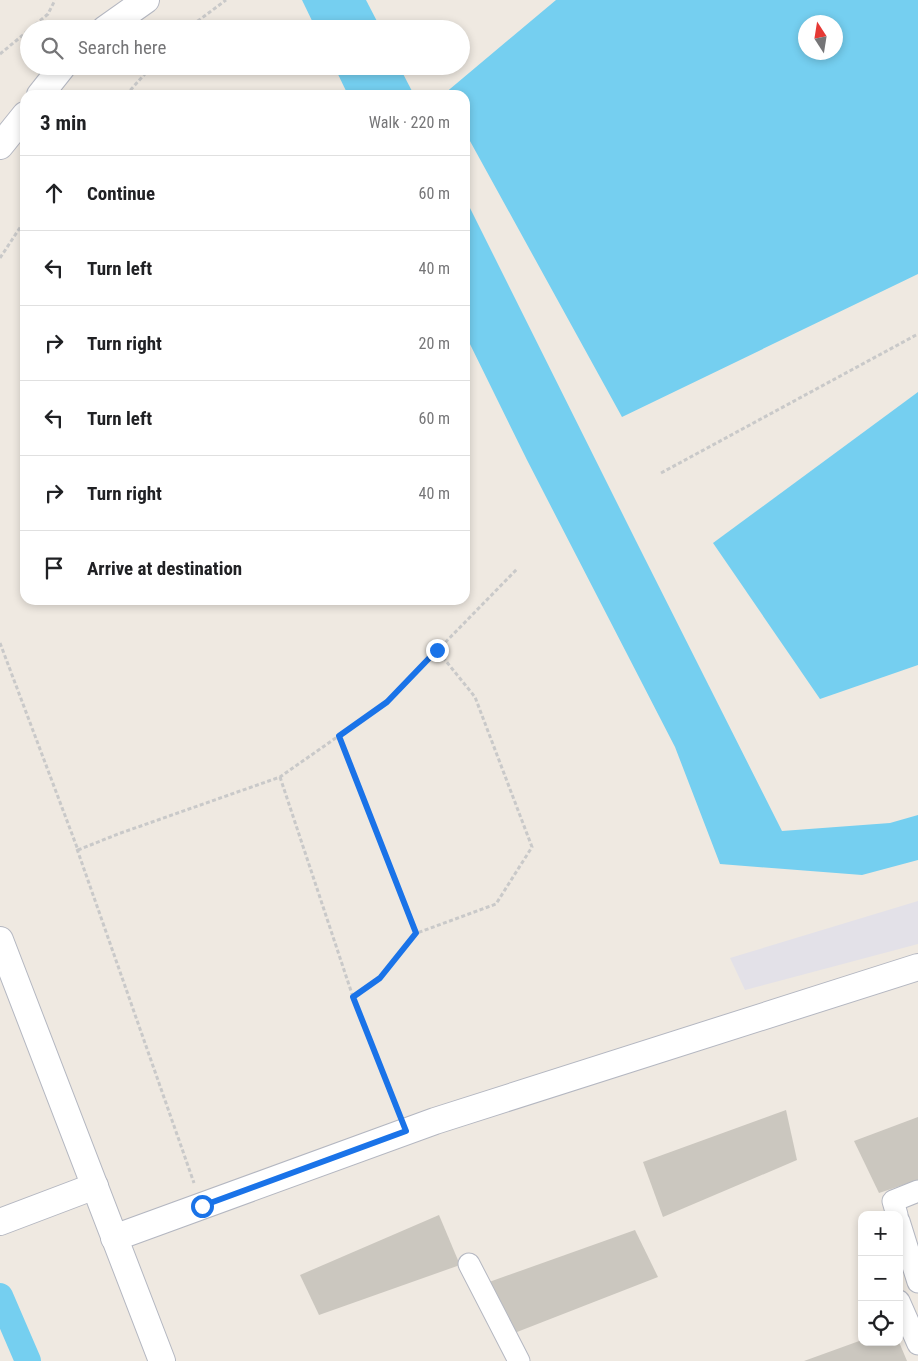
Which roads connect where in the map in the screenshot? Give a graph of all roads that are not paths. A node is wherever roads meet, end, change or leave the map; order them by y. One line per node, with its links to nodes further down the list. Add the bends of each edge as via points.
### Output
1 (146, 0): 2 (street)
2 (118, 20)
3 (56, 75): 4 (street)
4 (44, 90)
5 (20, 120): 6 (street)
6 (0, 146)
7 (0, 940): 9 (street)
8 (918, 967): 14 (street, via 434,1120)
9 (95, 1186): 12 (street); 14 (street)
10 (918, 1191): 11 (street, via 893,1200)
11 (896, 1211)
12 (0, 1222)
13 (903, 1234): 16 (street)
14 (114, 1238): 20 (street)
15 (469, 1264): 21 (street)
16 (918, 1284): 17 (street)
17 (903, 1290)
18 (903, 1310): 19 (street)
19 (918, 1344)
20 (162, 1361)
21 (518, 1361)

